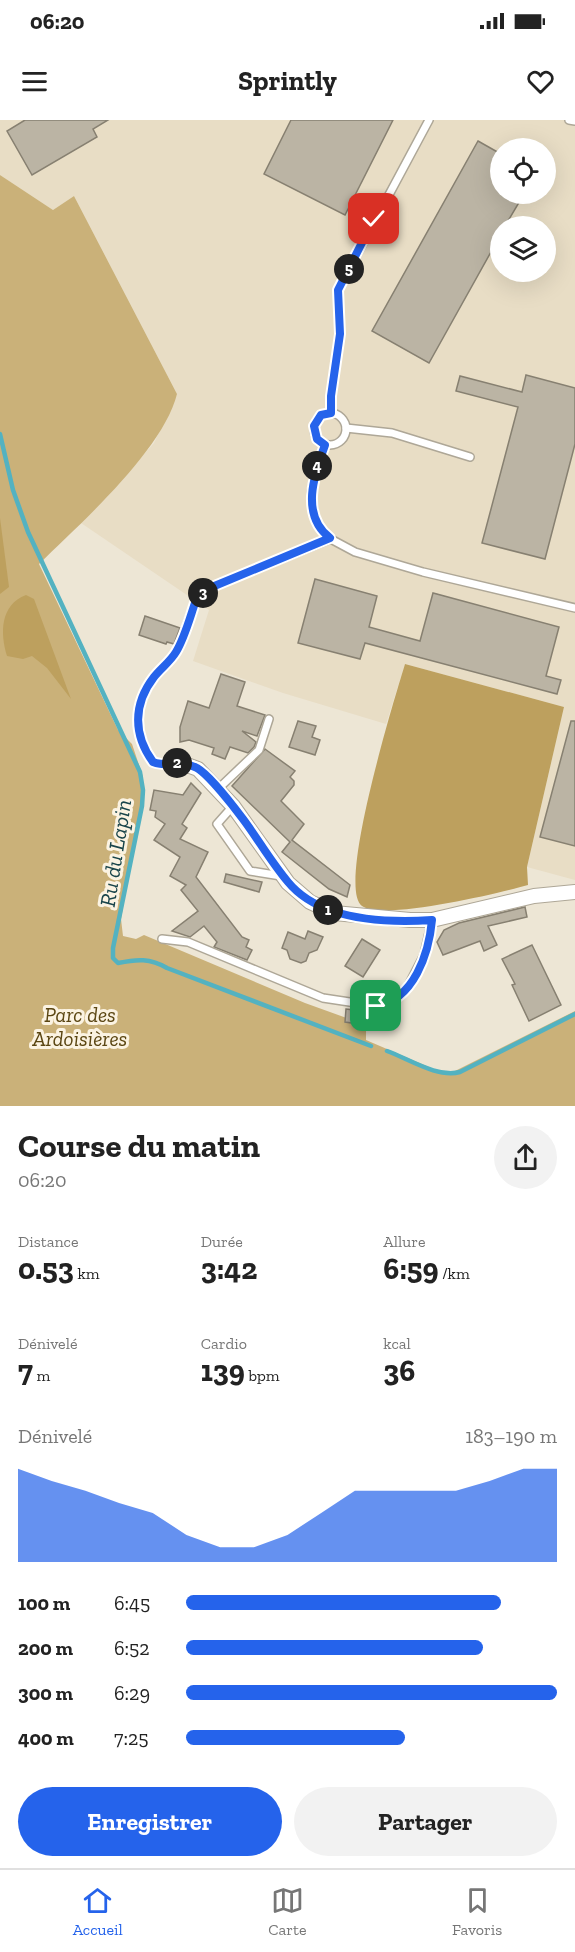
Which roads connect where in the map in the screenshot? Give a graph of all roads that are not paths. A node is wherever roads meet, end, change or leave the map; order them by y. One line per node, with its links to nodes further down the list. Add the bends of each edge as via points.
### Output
1 (429, 120): 4 (lane, via 338,290 340,334)
2 (569, 120): 3 (lane)
3 (575, 121)
4 (331, 413): 5 (lane, via 342,417); 6 (lane, via 321,415 314,426 317,439)
5 (346, 428): 6 (lane, via 339,443); 7 (lane, via 392,433)
6 (325, 445): 8 (lane, via 311,493 315,519)
7 (470, 457)
8 (330, 538): 9 (lane, via 356,552 423,572); 11 (lane, via 212,587 196,600 180,645 148,687 139,708 140,737 153,762)
9 (575, 608)
10 (269, 719): 12 (lane, via 259,750)
11 (179, 762): 12 (street, via 198,769)
12 (218, 789): 13 (street)
13 (233, 806): 14 (street); 14 (lane, via 217,824 250,871)
14 (284, 876): 16 (street, via 310,902 334,913)
15 (575, 892): 16 (street, via 534,896)
16 (432, 920): 17 (lane, via 424,955 408,986 397,998 376,1006 322,998 195,945)
17 (162, 939)

